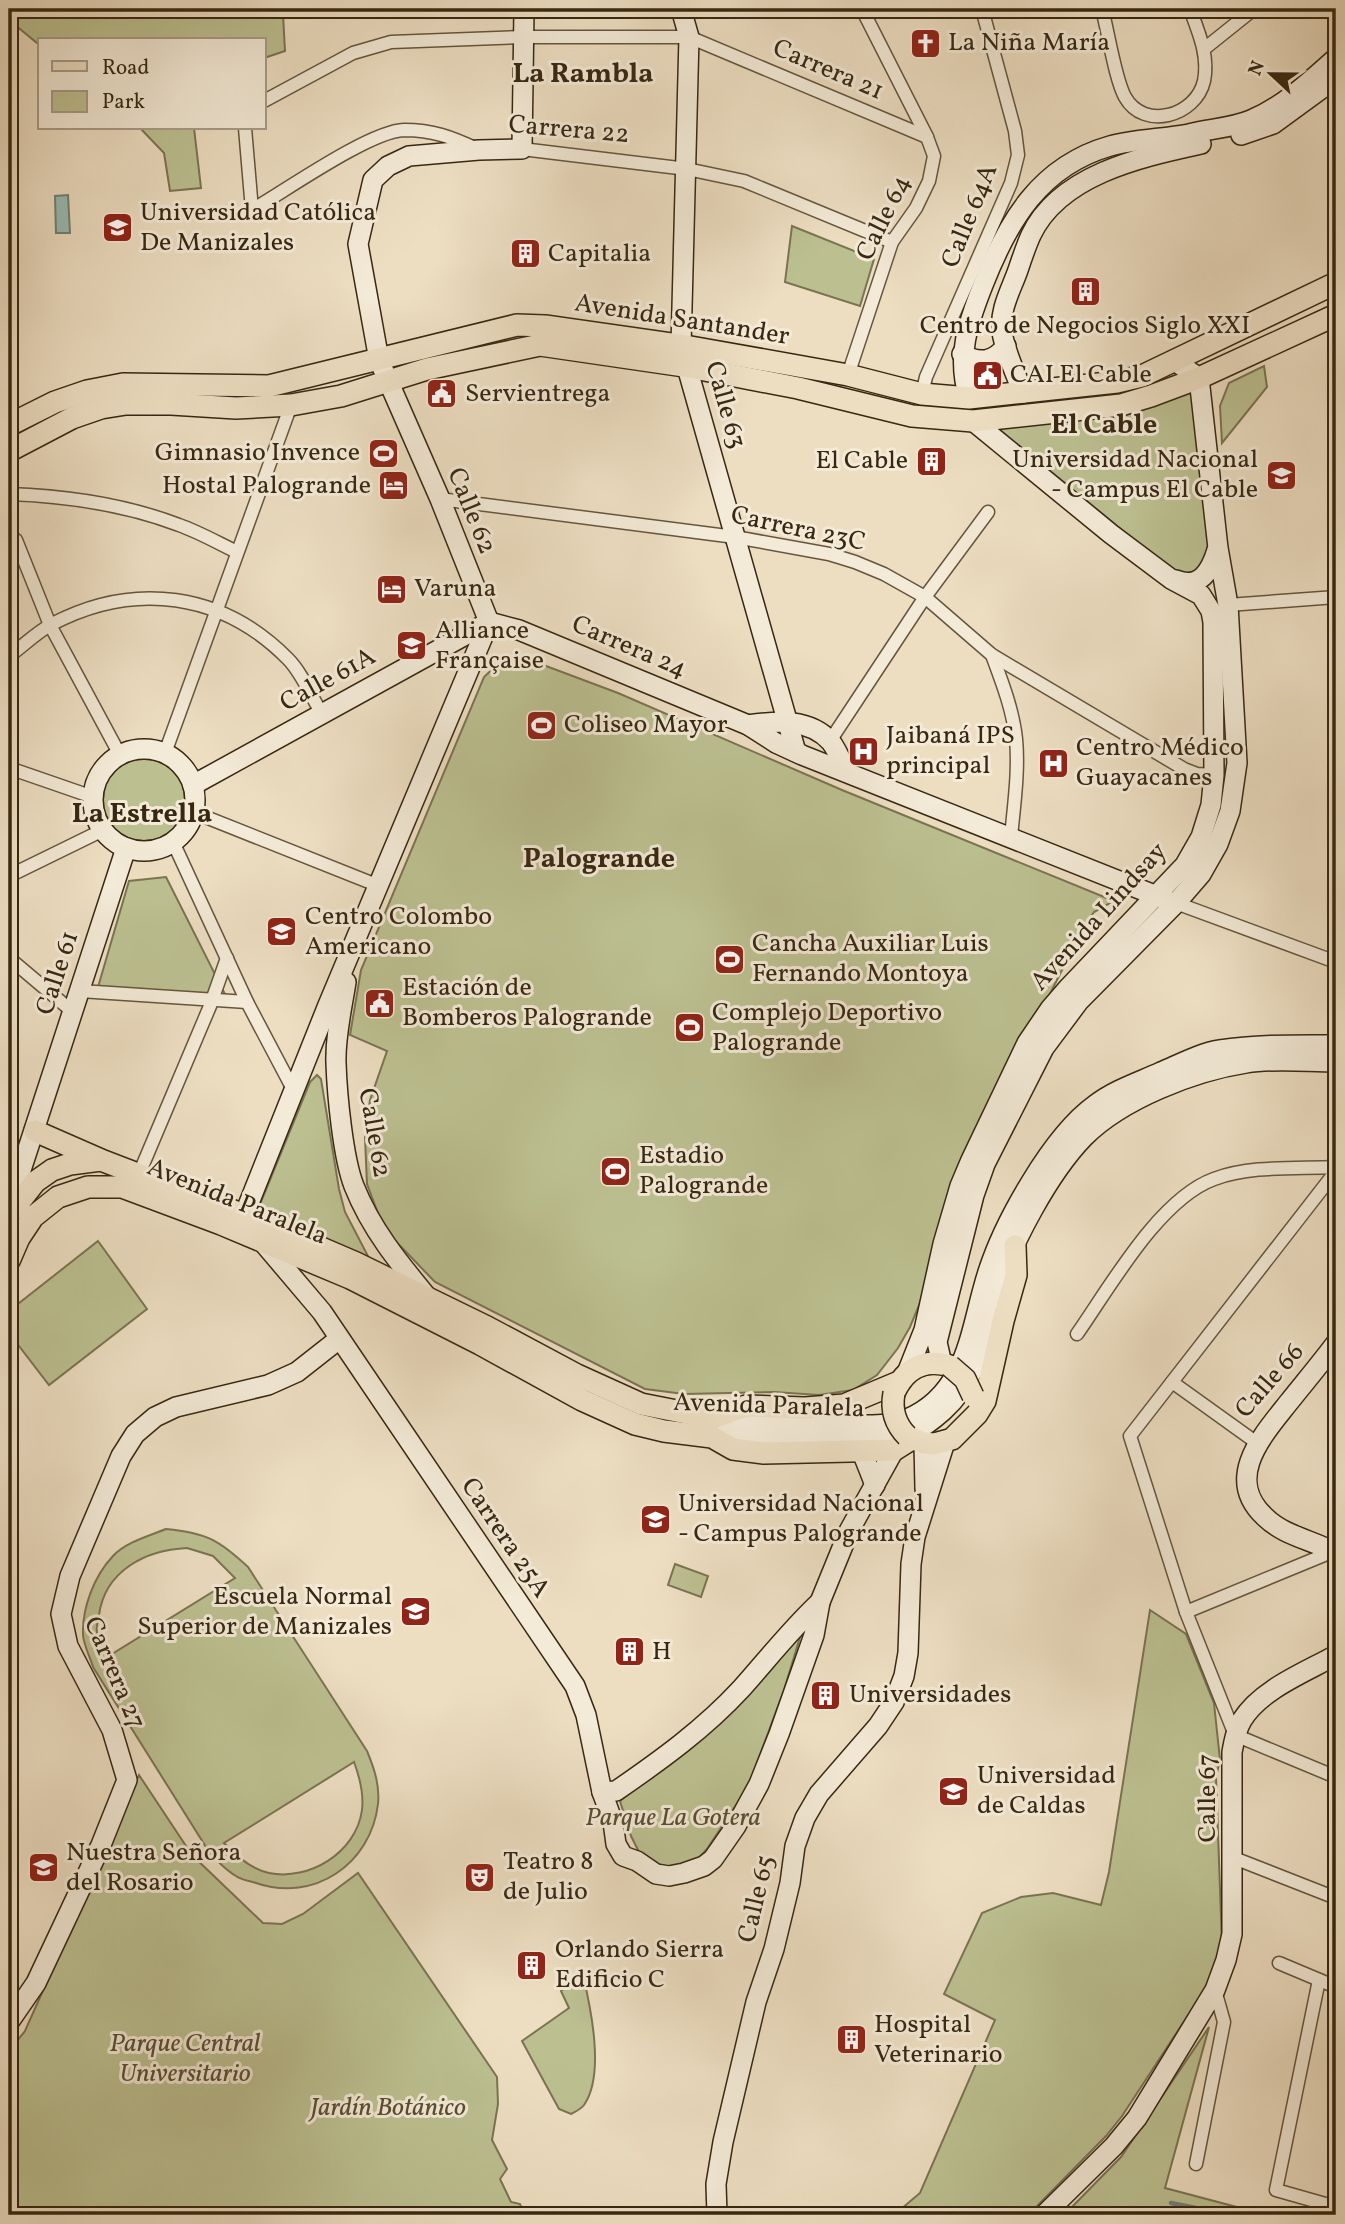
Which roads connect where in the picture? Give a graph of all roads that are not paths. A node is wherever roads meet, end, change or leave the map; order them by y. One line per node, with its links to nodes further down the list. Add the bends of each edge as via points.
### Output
1 (524, 9): 8 (street)
2 (681, 9): 9 (street, Calle 63)
3 (862, 9): 15 (street, Calle 64)
4 (982, 9): 32 (street, Calle 64A, via 1018,155 1011,183)
5 (1102, 9): 10 (street, via 1125,97 1147,114 1167,116 1187,108 1203,85)
6 (1190, 9): 10 (street)
7 (1254, 9): 10 (street)
8 (524, 37): 9 (street, Carrera 21); 13 (street, Carrera 21, via 391,42 353,53); 16 (street)
9 (689, 37): 15 (street, Carrera 21); 18 (street, Calle 63)
10 (1204, 49)
11 (1336, 58): 24 (street, via 1288,100 1249,121 1110,146 1065,166 1044,182 1011,223 975,304)
12 (1336, 78): 23 (street, via 1255,132 1115,168 1059,199 1032,234 1003,311)
13 (266, 100)
14 (245, 130): 17 (street, Carrera 22, via 252,210 376,136 402,130 444,134)
15 (928, 136): 19 (street, Calle 64, via 933,156 929,181)
16 (522, 149): 17 (street, Carrera 22); 18 (street, Carrera 22)
17 (478, 150): 25 (street, Calle 62, via 409,156 373,180 358,244)
18 (687, 169): 19 (street, Carrera 22, via 744,181); 22 (street, Calle 63)
19 (892, 242): 28 (street, Calle 64)
20 (1336, 284): 26 (main road, Avenida Santander)
21 (1336, 315): 29 (main road, Avenida Santander)
22 (681, 346): 25 (main road, Avenida Santander, via 517,325); 27 (street, Calle 63); 28 (main road, Avenida Santander)
23 (1006, 346): 24 (street, via 1000,354 981,361); 31 (street)
24 (962, 354): 33 (street)
25 (379, 360): 30 (street, Calle 62); 36 (main road, Avenida Santander, via 269,386 123,384 55,402)
26 (1175, 361): 29 (street); 31 (main road, Avenida Santander, via 1117,382)
27 (687, 367): 30 (main road, Avenida Santander, via 541,345); 35 (main road, Avenida Santander, via 912,416); 41 (street, Calle 63)
28 (848, 376): 32 (main road, Avenida Santander)
29 (1199, 378): 35 (main road, Avenida Santander, via 1121,405); 43 (street, Avenida Lindsay)
30 (388, 382): 34 (main road, Avenida Santander); 39 (street, Calle 62)
31 (1023, 393): 33 (main road, Avenida Santander)
32 (922, 394): 33 (main road, Avenida Santander)
33 (969, 398)
34 (291, 405): 37 (main road, Avenida Santander, via 126,404 101,408); 44 (street)
35 (973, 421): 45 (street, Avenida Lindsay)
36 (9, 425)
37 (9, 451)
38 (9, 494): 44 (street, via 53,495 117,506 179,525)
39 (440, 499): 41 (street, Carrera 23C); 50 (street, Calle 62)
40 (988, 512): 46 (street)
41 (735, 537): 46 (street, Carrera 23C, via 855,562); 55 (street, Calle 63)
42 (16, 540): 51 (street)
43 (1218, 548): 45 (street, via 1213,565 1201,579 1181,583); 48 (street, Avenida Lindsay)
44 (237, 552): 49 (street)
45 (1171, 579): 63 (street, Avenida Lindsay, via 1201,595 1211,611)
46 (925, 597): 52 (street, Carrera 23C); 57 (street)
47 (1336, 597): 48 (street)
48 (1228, 605): 74 (street, Avenida Lindsay, via 1236,776 1230,811 1201,874)
49 (217, 610): 51 (street, via 161,597 103,603); 54 (street, via 240,621 289,660); 58 (street)
50 (489, 622): 54 (street, Calle 61A); 56 (street, Carrera 24, via 519,630); 72 (street, Calle 62)
51 (50, 625): 53 (street); 59 (street)
52 (992, 655): 63 (street, Carrera 23C, via 1184,769); 68 (street, via 1016,738)
53 (9, 656)
54 (322, 714): 64 (street, Calle 61A)
55 (788, 722): 56 (street, Carrera 24); 57 (street, Carrera 24); 60 (street, Calle 63)
56 (748, 725): 60 (street, Carrera 24)
57 (830, 741): 60 (street, via 825,752); 62 (street)
58 (165, 753): 59 (street, via 143,749); 64 (street, via 182,766)
59 (120, 755): 65 (street, via 101,773)
60 (803, 755): 62 (street, Carrera 24)
61 (9, 768): 65 (street)
62 (846, 771): 68 (street, Carrera 24)
63 (1214, 775): 73 (street, Avenida Lindsay, via 1201,836 1185,865)
64 (193, 785): 66 (street)
65 (93, 797): 67 (street)
66 (193, 812): 69 (street); 72 (street)
67 (103, 830): 70 (street); 71 (street)
68 (1011, 837): 73 (street, Carrera 24)
69 (173, 842): 70 (street, via 148,851); 77 (street)
70 (126, 848): 79 (street, Calle 61)
71 (9, 876)
72 (379, 886): 75 (street, Calle 62)
73 (1155, 895): 74 (street, Carrera 24); 105 (street, Avenida Lindsay, via 1069,987 1027,1043 960,1185 924,1331)
74 (1176, 903): 78 (street, Carrera 24); 103 (street, Avenida Lindsay, via 1065,1018 1044,1048 985,1164 937,1342)
75 (349, 956): 83 (street, Calle 62); 85 (street, Calle 62)
76 (9, 958): 82 (street)
77 (227, 958): 80 (street); 81 (street)
78 (1336, 962)
79 (80, 991): 80 (street); 82 (street, Calle 61)
80 (213, 999): 81 (street); 92 (street)
81 (247, 1002): 87 (street)
82 (73, 1012): 88 (street, Calle 61)
83 (314, 1042): 85 (street, via 330,1036); 87 (street, Calle 62)
84 (1336, 1045): 107 (street, Avenida Paralela, via 1218,1050 1094,1105 1059,1140 1030,1184 988,1271 961,1366 925,1409 905,1420 871,1424)
85 (336, 1061): 99 (street, Calle 62, via 353,1184 378,1234)
86 (1336, 1062): 97 (street, Avenida Paralela, via 1249,1062 1220,1068 1132,1102 1107,1118 1055,1173)
87 (295, 1093): 94 (street, Calle 62)
88 (34, 1130): 89 (main road); 90 (street, Calle 61)
89 (102, 1160): 92 (main road, Avenida Paralela); 93 (main road, Avenida Paralela, via 52,1170)
90 (15, 1163): 93 (street, Calle 61)
91 (1336, 1169): 100 (street, via 1244,1172 1212,1180 1183,1197 1157,1219); 104 (street)
92 (139, 1174): 94 (main road, Avenida Paralela)
93 (14, 1207): 95 (street, Calle 61)
94 (241, 1223): 95 (main road, Avenida Paralela, via 106,1185 58,1197 33,1217); 96 (main road, Avenida Paralela); 99 (main road, Avenida Paralela, via 356,1264)
95 (19, 1238): 98 (main road, Avenida Paralela)
96 (261, 1240): 101 (street, Carrera 25A, via 322,1312); 107 (main road, Avenida Paralela, via 350,1278 635,1424 664,1431)
97 (1015, 1246): 106 (main road, via 1016,1275 991,1380 985,1401); 107 (street, Avenida Paralela, via 974,1372 934,1419 912,1432 864,1439)
98 (9, 1261)
99 (428, 1299): 107 (main road, Avenida Paralela, via 622,1396)
100 (1077, 1334)
101 (338, 1339): 118 (street, Carrera 25A, via 575,1686 586,1715); 125 (street, Carrera 27, via 297,1372 268,1385 176,1407 155,1417 135,1434 121,1456 70,1576 61,1614 68,1646 112,1730 127,1780 36,1983)
102 (1336, 1343): 109 (street, Calle 66)
103 (946, 1365): 105 (main road, via 920,1365); 106 (main road, bridge, via 965,1379 973,1396)
104 (1172, 1381): 109 (street, Calle 66); 114 (street, via 1130,1436)
105 (900, 1382): 107 (main road, via 844,1405 746,1406); 108 (main road, bridge, via 894,1413 901,1430)
106 (969, 1421): 108 (main road, via 959,1434)
107 (712, 1427): 110 (main road, via 733,1449)
108 (917, 1442): 110 (main road); 111 (street); 128 (street, Calle 65, via 926,1497 911,1564 904,1676 878,1726 819,1794 795,1846 774,1949 756,2002 723,2142 716,2184)
109 (1257, 1443): 112 (street, via 1247,1483 1263,1516 1279,1529)
110 (862, 1452): 111 (street)
111 (875, 1485): 113 (street, via 849,1531)
112 (1335, 1552): 114 (street)
113 (820, 1602): 118 (street, via 692,1737 616,1791); 118 (street, Carrera 25A, via 814,1635 759,1784 713,1859 679,1875 663,1875 623,1856)
114 (1186, 1612): 116 (street)
115 (1336, 1655): 116 (street, Calle 67, via 1272,1692 1242,1719)
116 (1235, 1735): 117 (street); 119 (street, Calle 67)
117 (1336, 1777)
118 (601, 1792)
119 (1234, 1858): 120 (street); 124 (street, Calle 67, via 1232,1934)
120 (1336, 1898)
121 (1279, 1963): 122 (street)
122 (1319, 1980): 123 (street); 127 (street, via 1276,2190)
123 (1336, 1987)
124 (1214, 1990): 126 (street, via 1224,2022); 129 (street, Calle 67, via 1137,2118)
125 (9, 2022)
126 (1196, 2164)
127 (1336, 2207)
128 (717, 2215)
129 (1044, 2215)

